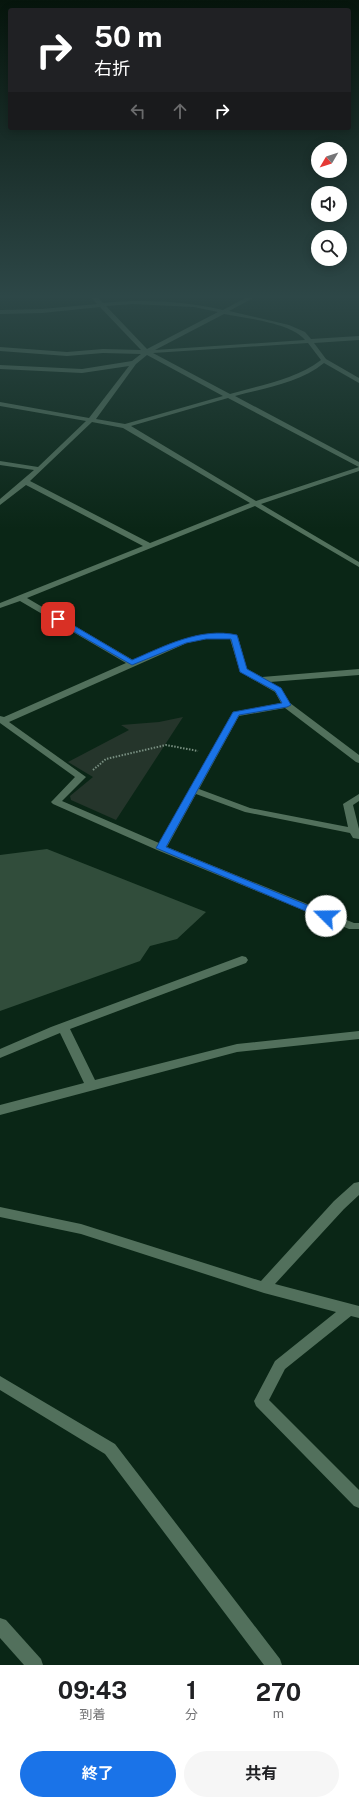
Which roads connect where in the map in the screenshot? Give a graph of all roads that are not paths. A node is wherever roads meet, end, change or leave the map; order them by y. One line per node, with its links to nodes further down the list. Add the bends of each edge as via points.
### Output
1 (126, 374): 8 (street)
2 (186, 374): 6 (street)
3 (303, 374): 6 (street)
4 (347, 374): 5 (street)
5 (359, 381)
6 (227, 396): 9 (street); 11 (street)
7 (0, 404): 8 (street)
8 (92, 419): 9 (street); 12 (street)
9 (124, 426): 16 (street)
10 (0, 463): 12 (street)
11 (359, 465)
12 (40, 470): 14 (street)
13 (359, 470): 16 (street)
14 (26, 482): 15 (street); 17 (street)
15 (0, 503)
16 (254, 504): 17 (street); 18 (street)
17 (148, 545): 19 (street)
18 (359, 565)
19 (21, 598): 20 (street); 21 (street)
20 (0, 606)
21 (132, 663): 23 (street, via 184,641 206,636 234,637 243,670); 25 (street)
22 (359, 672): 23 (street)
23 (262, 680): 24 (street, via 278,690)
24 (287, 705): 26 (street); 27 (street, via 236,714)
25 (1, 720): 30 (street, via 81,777 56,802)
26 (359, 760)
27 (194, 790): 29 (street, via 248,810); 30 (street)
28 (359, 797): 29 (street, via 348,804)
29 (358, 834)
30 (160, 848): 31 (street, via 353,927)
31 (359, 926)
32 (242, 960): 33 (street)
33 (63, 1027): 35 (street); 36 (street)
34 (359, 1035): 36 (street, via 237,1048)
35 (0, 1054)
36 (91, 1085): 37 (street)
37 (0, 1110)
38 (359, 1187): 40 (street, via 339,1205)
39 (0, 1212): 40 (street, via 81,1229)
40 (264, 1287): 41 (street)
41 (354, 1310): 43 (street, via 280,1365 261,1401)
42 (0, 1382): 46 (street, via 110,1449)
43 (359, 1502)
44 (0, 1626): 45 (street)
45 (35, 1665)
46 (274, 1665)

